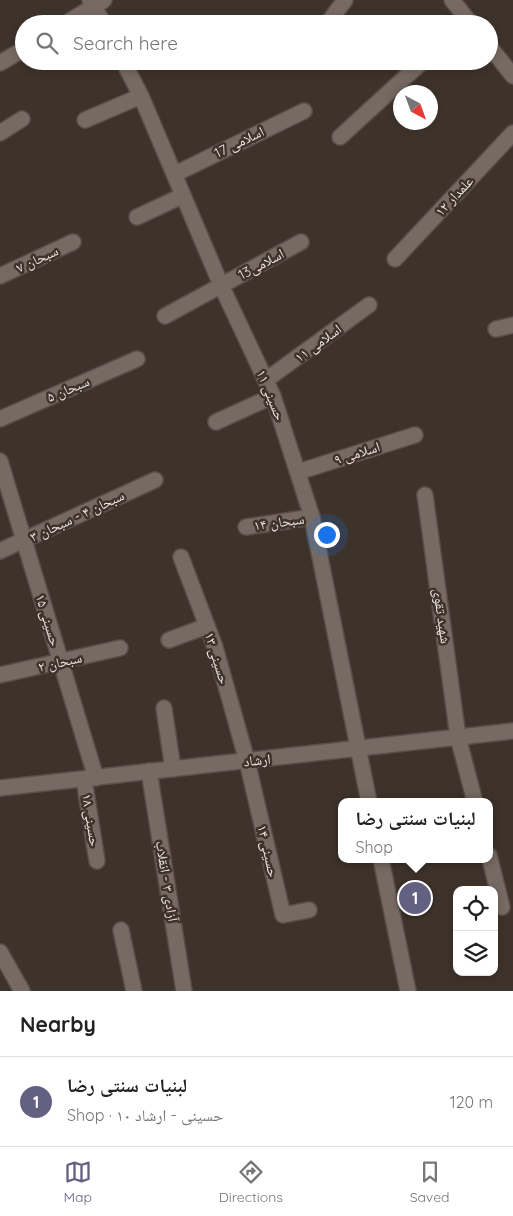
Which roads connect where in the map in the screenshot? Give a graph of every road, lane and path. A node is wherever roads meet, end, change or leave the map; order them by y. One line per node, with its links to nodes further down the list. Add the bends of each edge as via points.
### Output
1 (345, 0): 6 (street)
2 (452, 0): 7 (street)
3 (96, 2): 4 (street); 5 (street)
4 (78, 15)
5 (101, 15)
6 (334, 15)
7 (462, 15)
8 (15, 54): 10 (street)
9 (498, 57): 13 (street)
10 (0, 63)
11 (128, 70): 14 (street, حسینی ۱۱)
12 (414, 70): 20 (street)
13 (513, 76)
14 (141, 96): 17 (street); 21 (street, حسینی ۱۱)
15 (304, 111): 21 (street, اسلامی 17)
16 (22, 119): 18 (street)
17 (85, 120)
18 (0, 133)
19 (513, 133): 26 (street, علمدار ۱۲)
20 (340, 136)
21 (175, 174): 22 (street, حسینی ۱۱)
22 (182, 196): 23 (street); 28 (street, حسینی ۱۱)
23 (138, 217)
24 (73, 242): 27 (street, سبحان ۷)
25 (301, 242): 28 (street, اسلامی13)
26 (396, 259)
27 (0, 276)
28 (221, 285): 30 (street, اسلامی13); 34 (street, حسینی ۱۱)
29 (369, 305): 34 (street, اسلامی ۱۱)
30 (165, 316)
31 (513, 325): 32 (street)
32 (496, 329)
33 (137, 359): 36 (street, سبحان ۵)
34 (266, 380): 35 (street, حسینی ۱۱)
35 (273, 396): 37 (street); 40 (street, حسینی ۱۱)
36 (0, 418)
37 (216, 422)
38 (415, 435): 40 (street, اسلامی ۹)
39 (0, 461): 45 (street, حسینی ۱۵)
40 (298, 472): 43 (street, حسینی ۱۱)
41 (155, 480): 45 (street, سبحان ۴ - سبحان ۳)
42 (425, 495): 55 (street, شهید تقوی)
43 (312, 518): 44 (street, سبحان ۱۴); 56 (street, حسینی ۱۱)
44 (246, 526)
45 (24, 541): 46 (street, سبحان ۴ - سبحان ۳); 51 (street, حسینی ۱۵)
46 (0, 551)
47 (181, 557): 48 (street, حسینی ۱۳)
48 (207, 626): 49 (street); 57 (street, حسینی ۱۳)
49 (169, 640)
50 (120, 648): 51 (street, سبحان ۲)
51 (60, 661): 52 (street, سبحان ۲); 60 (street, حسینی ۱۵)
52 (0, 675)
53 (164, 708): 58 (street)
54 (513, 731): 55 (street, ارشاد)
55 (458, 737): 56 (street, ارشاد); 63 (street, شهید تقوی)
56 (358, 748): 57 (street, ارشاد); 62 (street, حسینی ۱۱)
57 (247, 760): 58 (street, ارشاد); 68 (street, حسینی ۱۴, via 282,915)
58 (173, 769): 59 (street, ارشاد)
59 (150, 772): 60 (street, ارشاد); 73 (street, آزادی ۳ - انقلاب)
60 (90, 778): 61 (street, ارشاد); 64 (street, حسینی ۱۸)
61 (0, 788)
62 (368, 798)
63 (474, 798)
64 (97, 861)
65 (382, 863): 74 (street)
66 (491, 863): 67 (street)
67 (502, 907)
68 (309, 910)
69 (121, 930): 72 (street)
70 (0, 952): 71 (street)
71 (22, 991)
72 (134, 991)
73 (184, 991)
74 (408, 991)

